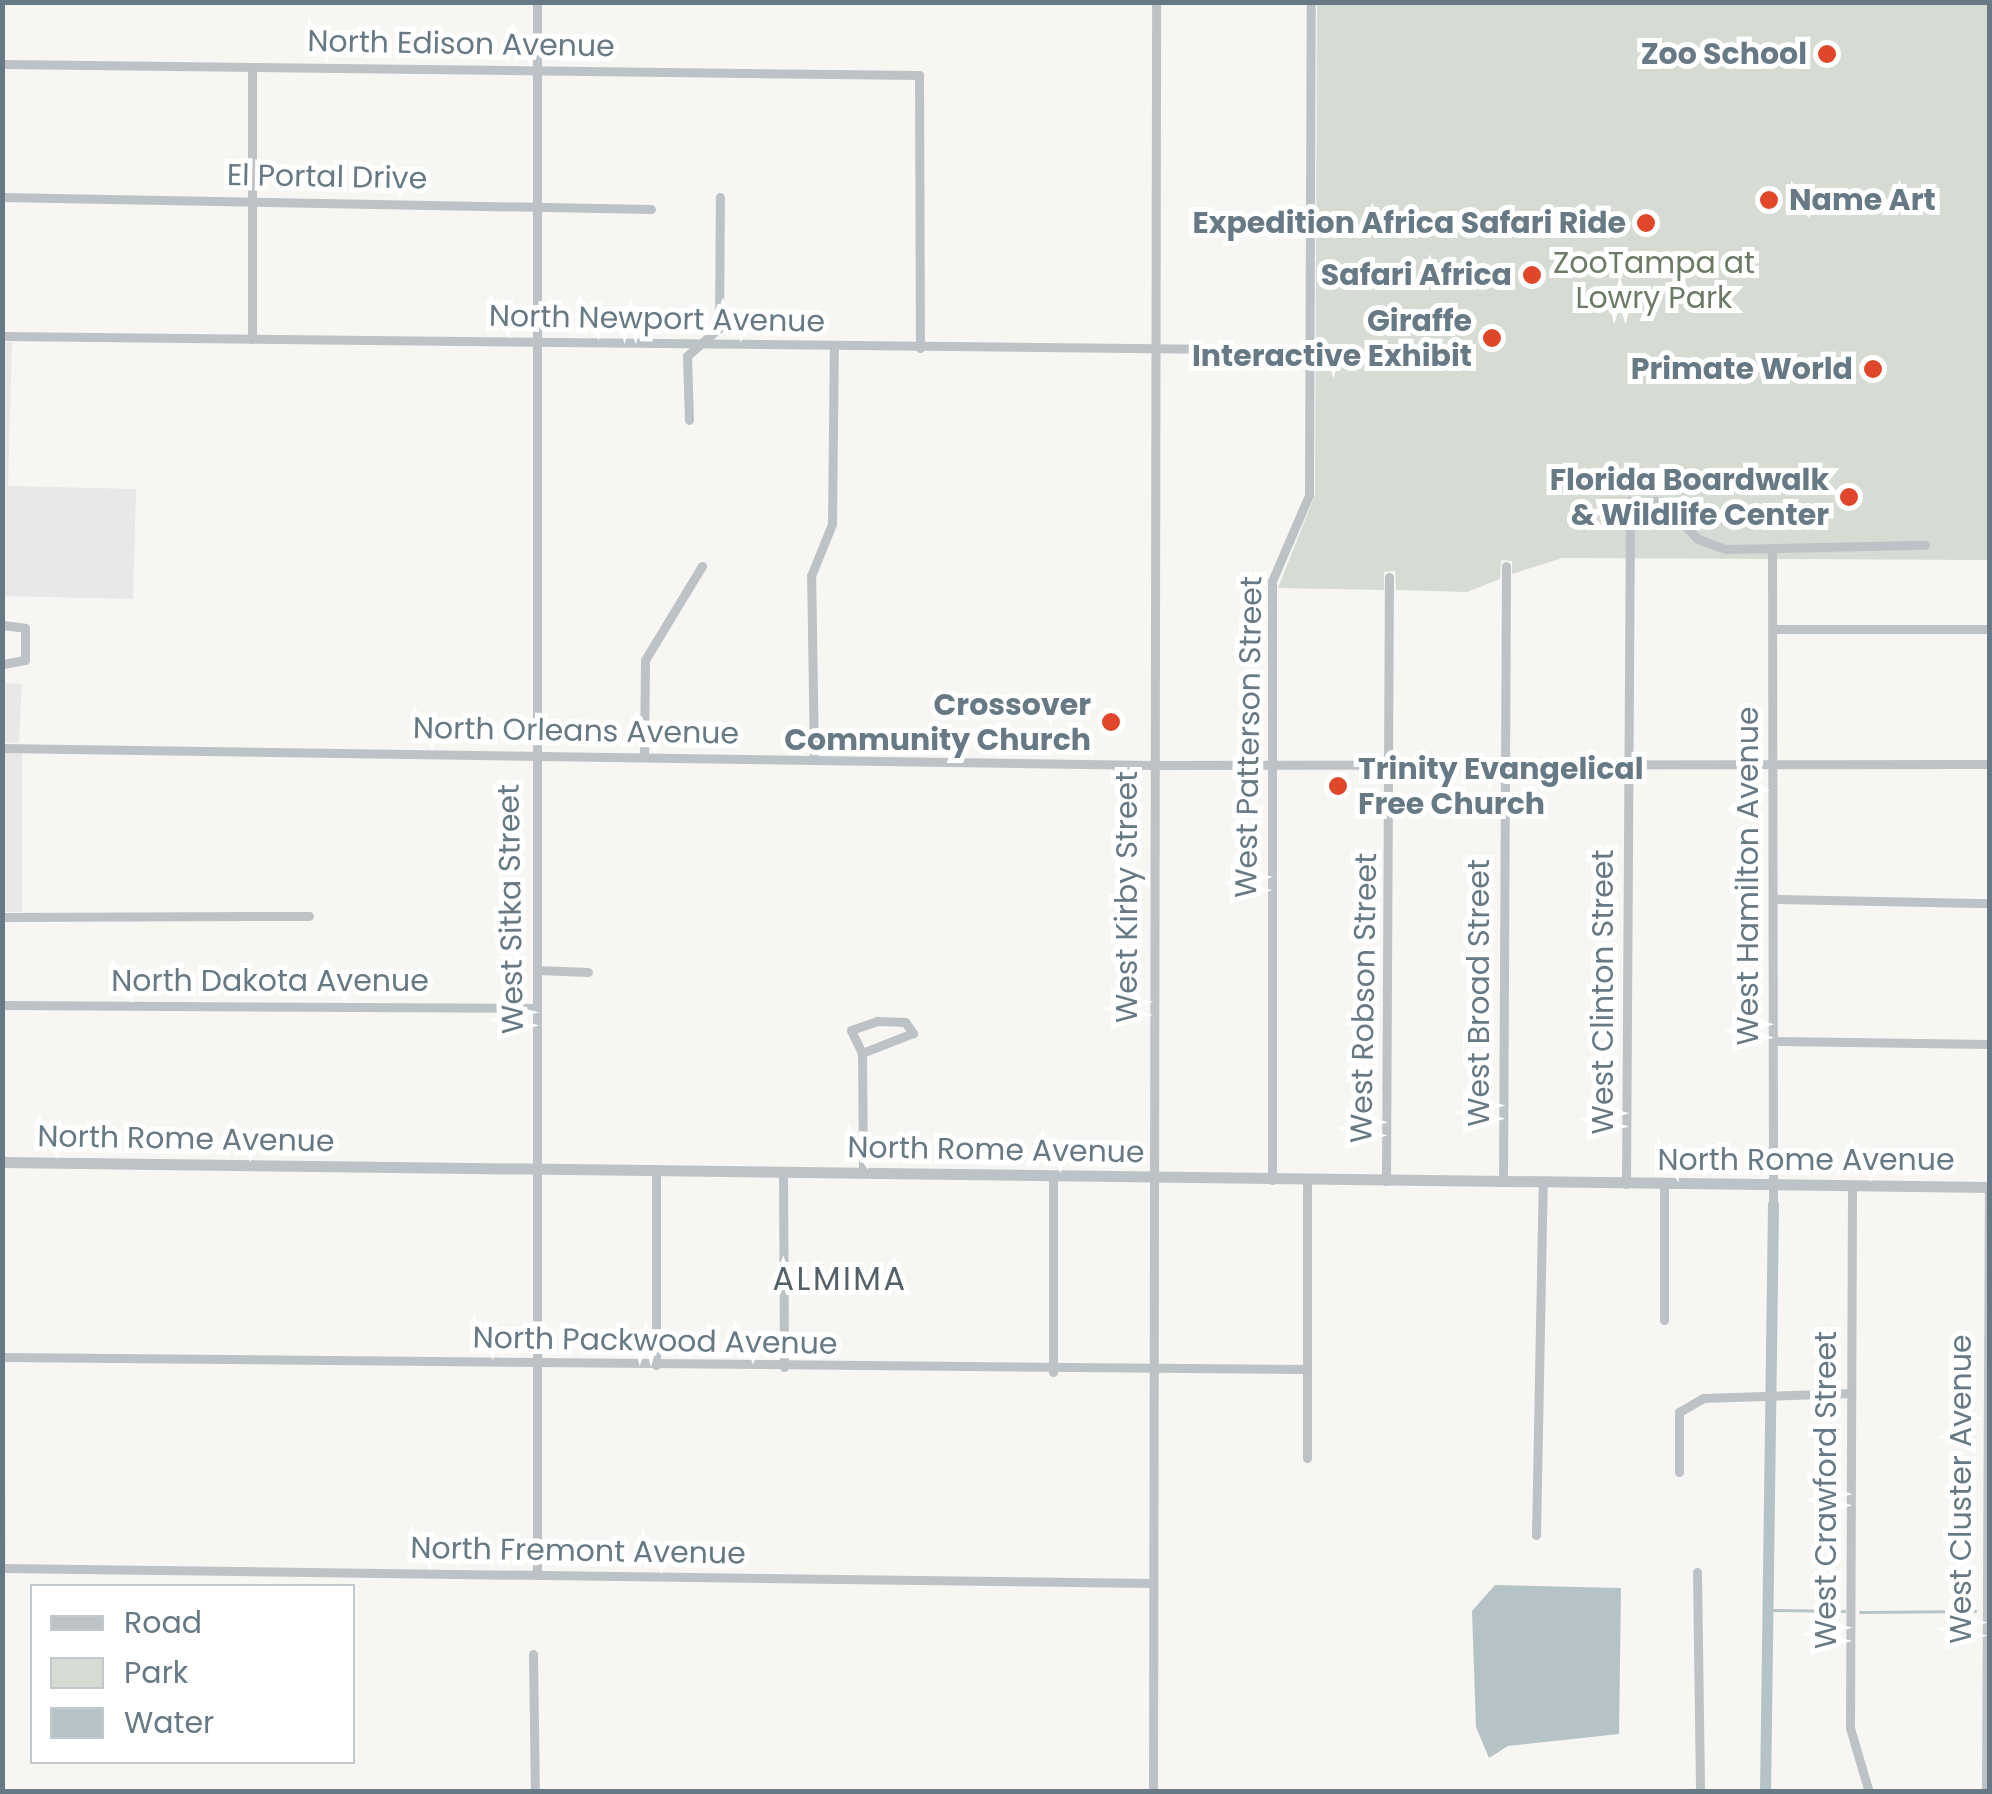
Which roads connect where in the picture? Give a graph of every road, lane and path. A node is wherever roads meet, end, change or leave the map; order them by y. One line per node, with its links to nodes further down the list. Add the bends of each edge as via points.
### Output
1 (537, 2): 6 (street, West Sitka Street)
2 (1156, 2): 18 (street, West Kirby Street)
3 (1311, 2): 19 (street, West Patterson Street)
4 (2, 64): 5 (street, North Edison Avenue)
5 (252, 66): 6 (street, North Edison Avenue); 9 (street)
6 (537, 71): 10 (street, West Sitka Street); 17 (street, North Edison Avenue, via 920,74)
7 (720, 196): 15 (street, via 719,328)
8 (2, 197): 9 (street, El Portal Drive)
9 (252, 201): 10 (street, El Portal Drive); 13 (street)
10 (536, 206): 11 (street, El Portal Drive); 14 (street, West Sitka Street)
11 (652, 209)
12 (2, 336): 13 (street, North Newport Avenue)
13 (252, 339): 14 (street, North Newport Avenue)
14 (534, 342): 15 (street, North Newport Avenue); 31 (street, West Sitka Street)
15 (696, 346): 16 (street, North Newport Avenue); 20 (street, via 687,356)
16 (834, 347): 17 (street, North Newport Avenue); 33 (street, via 832,524 811,576)
17 (920, 348): 18 (street, North Newport Avenue)
18 (1155, 350): 19 (street, North Newport Avenue); 40 (street, West Kirby Street)
19 (1310, 350): 34 (street, West Patterson Street, via 1309,495 1272,580)
20 (689, 420)
21 (1924, 545): 22 (street)
22 (1772, 548): 27 (street, West Hamilton Avenue); 38 (street, West Clinton Street, via 1726,549 1698,539 1661,502 1630,501)
23 (702, 566): 32 (street, via 645,660)
24 (1506, 566): 37 (street, West Broad Street)
25 (1390, 576): 36 (street, West Robson Street)
26 (2, 625): 29 (street, via 25,628 26,660)
27 (1774, 629): 28 (street); 35 (street, West Hamilton Avenue)
28 (1990, 629)
29 (2, 664)
30 (2, 748): 31 (street, North Orleans Avenue)
31 (535, 756): 32 (street, North Orleans Avenue); 45 (street, West Sitka Street)
32 (644, 757): 33 (street, North Orleans Avenue)
33 (814, 759): 40 (street, North Orleans Avenue)
34 (1272, 760): 36 (street, North Orleans Avenue); 40 (street, North Orleans Avenue); 59 (street, West Patterson Street)
35 (1774, 761): 38 (street, North Orleans Avenue); 39 (street, North Orleans Avenue); 41 (street, West Hamilton Avenue)
36 (1392, 762): 37 (street, North Orleans Avenue); 61 (street, West Robson Street)
37 (1506, 763): 38 (street, North Orleans Avenue); 62 (street, West Broad Street)
38 (1629, 763): 64 (street, West Clinton Street)
39 (1990, 764)
40 (1153, 765): 58 (street, West Kirby Street)
41 (1774, 900): 42 (street); 49 (street, West Hamilton Avenue)
42 (1990, 903)
43 (309, 916): 44 (street)
44 (2, 917)
45 (537, 970): 46 (street); 48 (street, West Sitka Street)
46 (588, 972)
47 (2, 1005): 48 (street, North Dakota Avenue)
48 (537, 1008): 53 (street, West Sitka Street)
49 (1773, 1041): 50 (street); 66 (street, West Hamilton Avenue)
50 (1990, 1044)
51 (862, 1053): 51 (street, via 851,1040 858,1022 912,1026 907,1040); 56 (street)
52 (2, 1162): 53 (street, North Rome Avenue)
53 (539, 1168): 54 (street, North Rome Avenue); 72 (street, West Sitka Street)
54 (656, 1169): 55 (street, North Rome Avenue); 73 (street)
55 (783, 1172): 56 (street, North Rome Avenue); 74 (street)
56 (864, 1173): 57 (street, North Rome Avenue)
57 (1053, 1176): 58 (street, North Rome Avenue); 76 (street)
58 (1151, 1178): 59 (street, North Rome Avenue); 77 (street, West Kirby Street)
59 (1272, 1180): 60 (street, North Rome Avenue)
60 (1306, 1180): 61 (street, North Rome Avenue); 75 (street)
61 (1386, 1181): 62 (street, North Rome Avenue)
62 (1503, 1182): 63 (street, North Rome Avenue)
63 (1543, 1182): 64 (street, North Rome Avenue); 81 (street)
64 (1626, 1184): 65 (street, North Rome Avenue)
65 (1664, 1184): 66 (street, North Rome Avenue); 70 (street)
66 (1773, 1184): 67 (street, North Rome Avenue); 69 (street, West Hamilton Avenue)
67 (1852, 1186): 68 (street, North Rome Avenue); 78 (street, West Crawford Street)
68 (1989, 1187): 86 (street, West Cluster Avenue)
69 (1773, 1204)
70 (1664, 1320)
71 (2, 1358): 72 (street, North Packwood Avenue)
72 (539, 1364): 73 (street, North Packwood Avenue); 84 (street, West Sitka Street)
73 (656, 1366): 74 (street, North Packwood Avenue)
74 (784, 1367): 76 (street, North Packwood Avenue)
75 (1307, 1370): 77 (street, North Packwood Avenue); 79 (street)
76 (1053, 1372): 77 (street, North Packwood Avenue)
77 (1151, 1372): 85 (street, West Kirby Street)
78 (1851, 1393): 80 (street, via 1703,1398 1679,1412); 91 (street, West Crawford Street, via 1850,1728)
79 (1307, 1458)
80 (1679, 1472)
81 (1536, 1535)
82 (2, 1568): 84 (street, North Fremont Avenue)
83 (1698, 1572): 90 (street)
84 (538, 1576): 85 (street, North Fremont Avenue)
85 (1153, 1583): 89 (street, West Kirby Street)
86 (1988, 1606): 92 (street, West Cluster Avenue)
87 (532, 1654): 88 (street)
88 (535, 1792)
89 (1153, 1792)
90 (1700, 1792)
91 (1869, 1792)
92 (1986, 1792)

